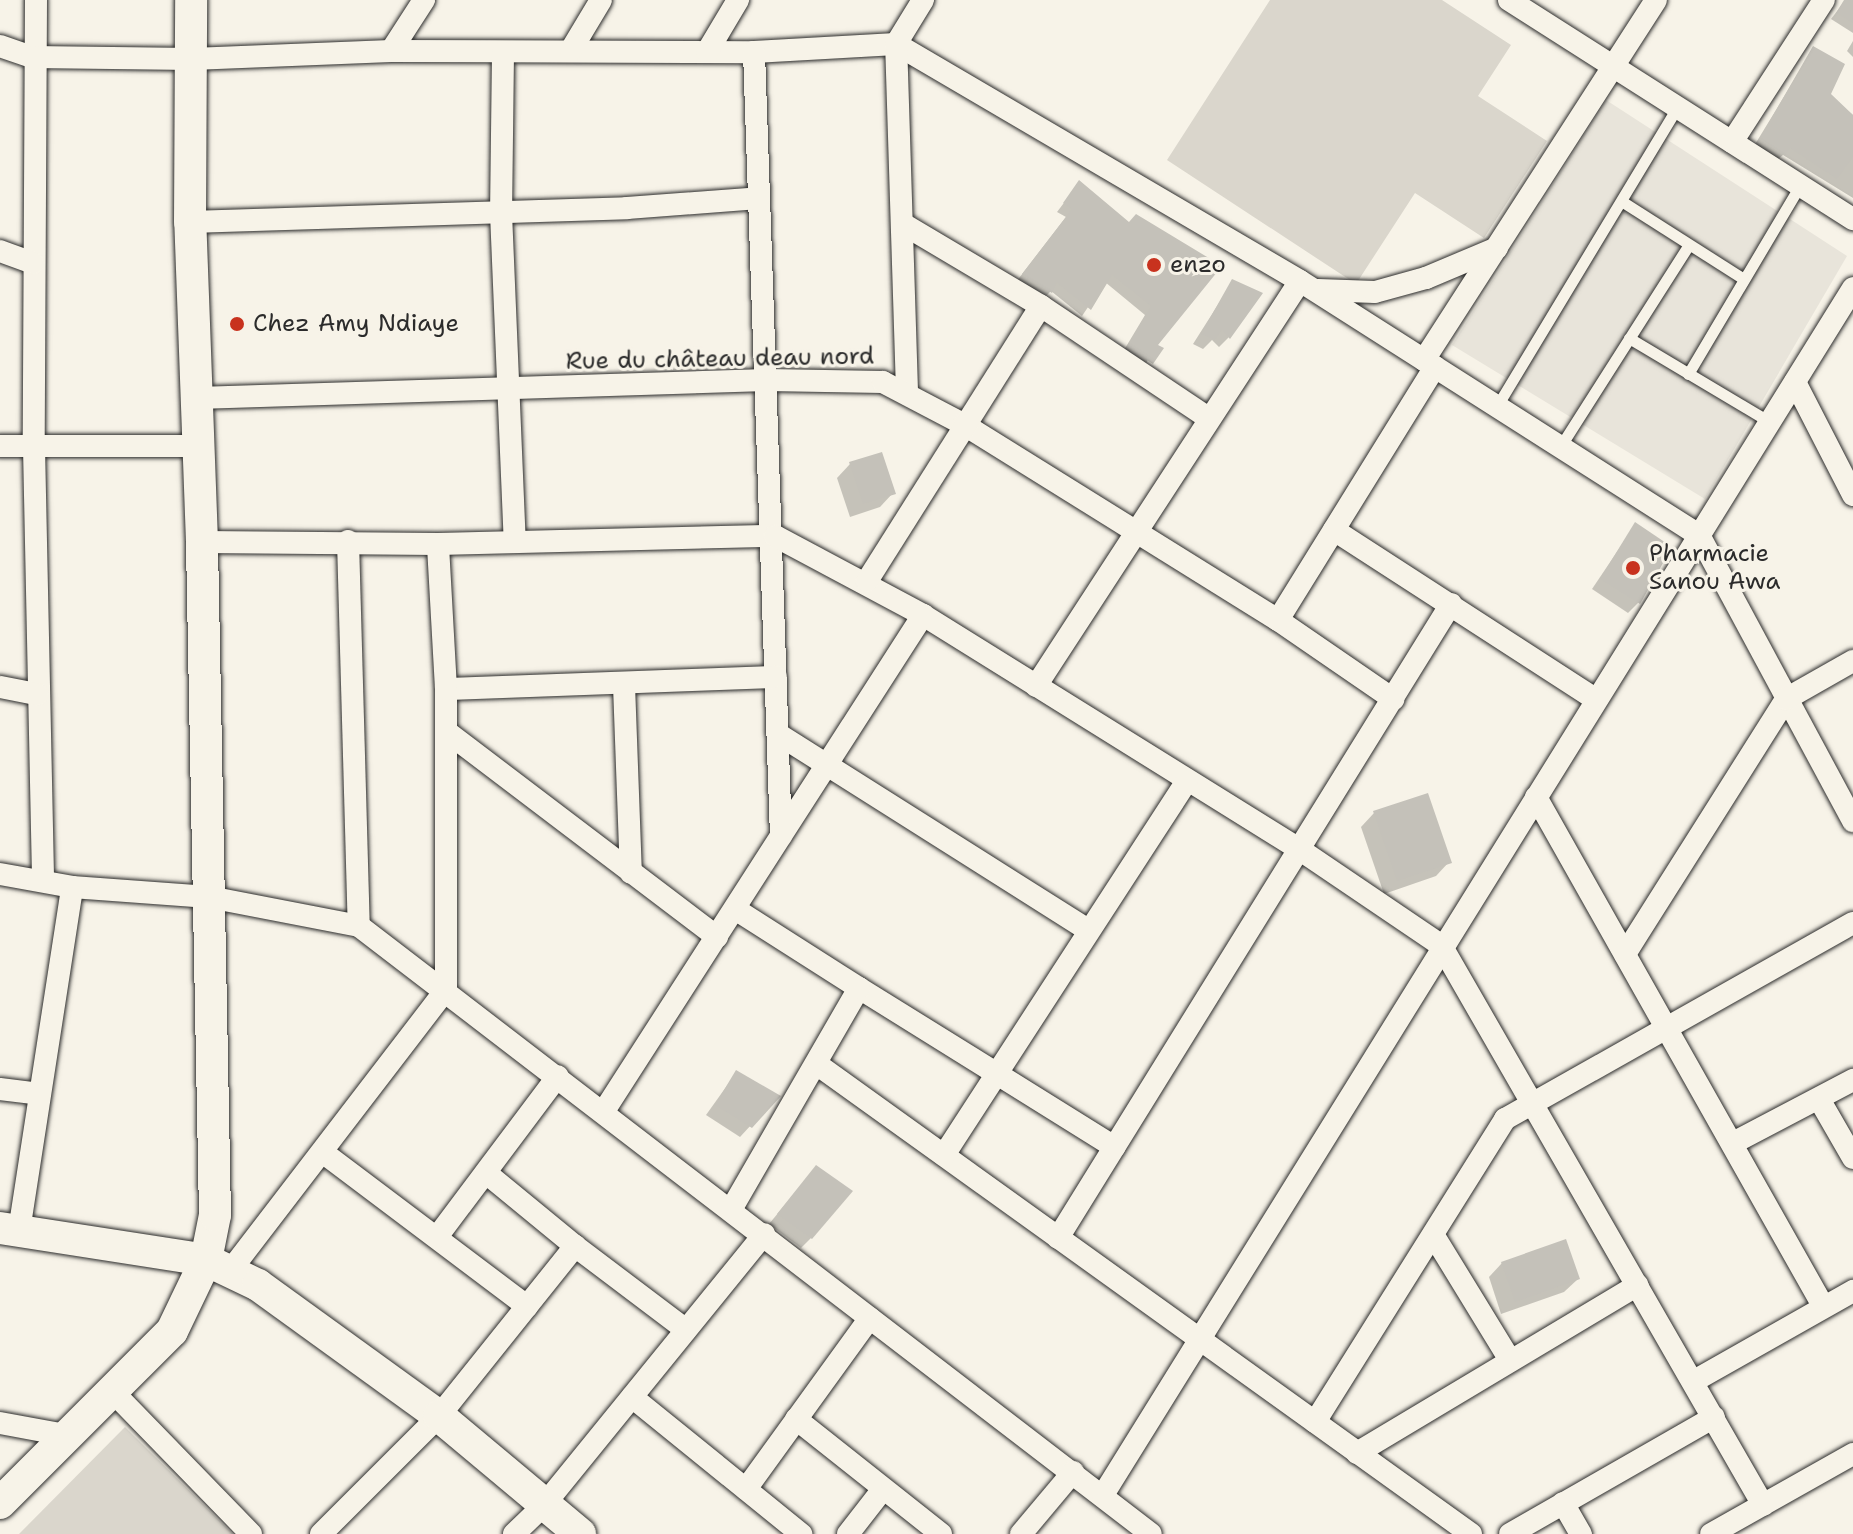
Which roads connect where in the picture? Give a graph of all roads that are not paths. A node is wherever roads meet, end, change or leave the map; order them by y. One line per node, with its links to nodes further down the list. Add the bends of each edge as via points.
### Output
1 (36, 0): 17 (street)
2 (191, 0): 18 (main road)
3 (424, 0): 13 (street)
4 (601, 0): 12 (street)
5 (738, 0): 14 (street)
6 (923, 0): 10 (street)
7 (1509, 0): 19 (street)
8 (1656, 0): 19 (street)
9 (1824, 0): 21 (street)
10 (896, 44): 15 (street); 28 (street); 34 (street)
11 (0, 46): 17 (street)
12 (571, 50): 14 (street); 16 (street)
13 (391, 51): 16 (street); 18 (street)
14 (707, 52): 15 (street)
15 (754, 52): 23 (street)
16 (503, 53): 25 (street)
17 (32, 57): 18 (street); 32 (street)
18 (192, 59): 27 (main road)
19 (1614, 66): 20 (street); 30 (street)
20 (1678, 106): 21 (street); 24 (lane)
21 (1732, 142): 22 (street)
22 (1801, 184): 26 (street); 33 (lane)
23 (759, 198): 25 (street); 40 (street)
24 (1623, 202): 29 (lane); 45 (lane)
25 (501, 213): 27 (street); 42 (street)
26 (1853, 219)
27 (190, 222): 44 (main road)
28 (903, 224): 36 (street); 43 (street)
29 (1688, 246): 33 (lane); 37 (lane)
30 (1497, 248): 34 (street, via 1426,278 1375,292); 38 (street)
31 (0, 251): 32 (street)
32 (33, 263): 51 (street)
33 (1744, 279): 39 (lane)
34 (1306, 285): 38 (street); 46 (street)
35 (1853, 288): 41 (street)
36 (1041, 306): 46 (street); 48 (street)
37 (1629, 338): 39 (lane); 52 (lane)
38 (1430, 364): 45 (street); 54 (street)
39 (1688, 374): 47 (lane)
40 (767, 380): 42 (street, Rue du château deau nord); 43 (street, Rue du château deau nord, via 854,379); 57 (street)
41 (1795, 382): 47 (street); 53 (street)
42 (510, 387): 44 (street, Rue du château deau nord); 60 (street)
43 (907, 391): 48 (street, Rue du château deau nord)
44 (197, 398): 50 (main road)
45 (1497, 406): 52 (street)
46 (1207, 417): 55 (street)
47 (1770, 422): 56 (street)
48 (963, 424): 55 (street, Rue du château deau nord); 62 (street)
49 (0, 446): 51 (street)
50 (199, 446): 51 (street); 59 (main road)
51 (34, 447): 72 (street)
52 (1560, 447): 56 (street)
53 (1853, 495)
54 (1334, 530): 63 (street); 65 (street)
55 (1136, 532): 65 (street, Rue du château deau nord); 69 (street)
56 (1699, 535): 74 (street); 75 (street)
57 (775, 536): 60 (street); 62 (street); 67 (street)
58 (348, 541): 59 (street); 61 (street); 91 (street)
59 (202, 542): 88 (main road)
60 (515, 542): 61 (street)
61 (438, 544): 71 (street)
62 (867, 581): 64 (street)
63 (1451, 604): 73 (street); 74 (street)
64 (923, 615): 69 (street); 78 (street)
65 (1278, 620): 73 (street, Rue du château deau nord)
66 (1853, 661): 75 (street)
67 (776, 677): 68 (street); 77 (street)
68 (624, 685): 71 (street); 84 (street)
69 (1036, 686): 79 (street)
70 (0, 687): 72 (street)
71 (446, 689): 76 (street)
72 (37, 694): 86 (street)
73 (1393, 699): 83 (street)
74 (1595, 699): 80 (street)
75 (1786, 699): 81 (street); 95 (street)
76 (447, 732): 84 (street); 97 (street)
77 (778, 734): 78 (street); 82 (street)
78 (826, 765): 82 (street); 92 (street)
79 (1186, 782): 83 (street); 92 (street)
80 (1536, 797): 94 (street); 95 (street)
81 (1853, 821)
82 (781, 836): 89 (street)
83 (1299, 849): 94 (street); 109 (street)
84 (631, 873): 93 (street)
85 (0, 874): 86 (street)
86 (43, 881): 87 (street)
87 (72, 887): 88 (street); 104 (street)
88 (209, 897): 91 (street); 121 (main road)
89 (735, 909): 93 (street); 96 (street)
90 (1853, 923): 98 (street)
91 (359, 926): 97 (street)
92 (1088, 930): 100 (street)
93 (717, 937): 107 (street)
94 (1441, 945): 106 (street); 128 (street)
95 (1625, 954): 98 (street)
96 (859, 988): 99 (street); 100 (street)
97 (446, 990): 101 (street); 110 (street)
98 (1665, 1026): 106 (street); 108 (street)
99 (818, 1065): 111 (street); 114 (street)
100 (996, 1074): 109 (street); 111 (street)
101 (558, 1076): 107 (street); 113 (street)
102 (1853, 1080): 105 (street)
103 (0, 1089): 104 (street)
104 (40, 1094): 115 (street)
105 (1819, 1099): 108 (street); 112 (street)
106 (1528, 1103): 117 (street, via 1491,1137); 122 (street)
107 (604, 1111): 114 (street)
108 (1733, 1143): 125 (street)
109 (1114, 1147): 119 (street)
110 (325, 1154): 118 (street); 121 (street)
111 (944, 1155): 119 (street)
112 (1853, 1158)
113 (486, 1173): 118 (street); 120 (street)
114 (732, 1208): 116 (street)
115 (10, 1229): 121 (main road)
116 (764, 1234): 126 (street); 127 (street)
117 (1434, 1236): 129 (street); 136 (street)
118 (437, 1237): 124 (street)
119 (1058, 1238): 128 (street)
120 (575, 1246): 124 (street); 127 (street)
121 (218, 1266): 131 (main road, via 172,1331); 133 (main road, via 258,1285)
122 (1638, 1285): 129 (street); 130 (street)
123 (1853, 1291): 125 (street)
124 (527, 1306): 133 (street)
125 (1823, 1306): 130 (street)
126 (870, 1318): 135 (street); 141 (street)
127 (686, 1330): 132 (street)
128 (1199, 1339): 136 (street); 144 (street)
129 (1510, 1360): 139 (street)
130 (1694, 1381): 134 (street)
131 (115, 1394): 138 (main road); 149 (street)
132 (632, 1397): 142 (street); 147 (street)
133 (439, 1416): 147 (main road); 150 (street)
134 (1714, 1417): 146 (street); 148 (street)
135 (796, 1419): 142 (street); 143 (street)
136 (1315, 1422): 139 (street)
137 (0, 1423): 138 (street)
138 (70, 1436): 145 (main road)
139 (1357, 1453): 158 (street)
140 (1853, 1454): 148 (street)
141 (1073, 1472): 144 (street); 156 (street)
142 (746, 1489): 153 (street)
143 (883, 1489): 154 (street); 155 (street)
144 (1103, 1495): 157 (street)
145 (0, 1503)
146 (1563, 1503): 159 (street); 160 (street)
147 (544, 1505): 151 (street); 152 (main road)
148 (1763, 1505): 161 (street)
149 (251, 1534)
150 (321, 1534)
151 (514, 1534)
152 (580, 1534)
153 (801, 1534)
154 (848, 1534)
155 (941, 1534)
156 (1021, 1534)
157 (1151, 1534)
158 (1471, 1534)
159 (1510, 1534)
160 (1581, 1534)
161 (1711, 1534)

